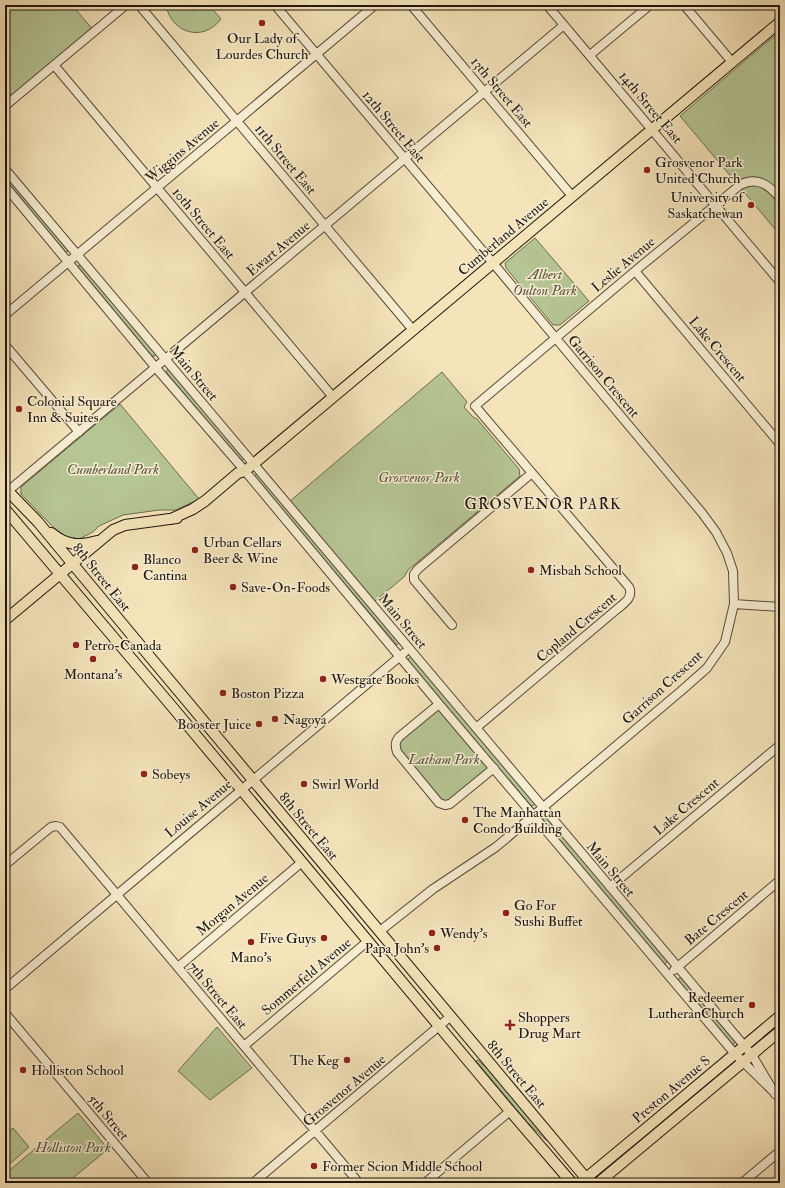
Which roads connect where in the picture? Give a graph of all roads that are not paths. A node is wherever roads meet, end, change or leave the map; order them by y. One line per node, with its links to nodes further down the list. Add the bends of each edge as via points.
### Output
1 (126, 5): 14 (street)
2 (139, 5): 17 (street, 11th Street East)
3 (275, 5): 11 (street, 12th Street East)
4 (375, 5): 11 (street, Wiggins Avenue)
5 (411, 5): 15 (street, 13th Street East)
6 (547, 5): 10 (street, 14th Street East)
7 (650, 5): 12 (street)
8 (684, 5): 13 (street)
9 (780, 22): 13 (main road, Cumberland Avenue)
10 (564, 25): 12 (street, 14th Street East); 15 (street, Ewart Avenue)
11 (316, 54): 17 (street, Wiggins Avenue); 19 (street, 12th Street East)
12 (590, 55): 18 (street, 14th Street East)
13 (732, 62): 18 (main road, Cumberland Avenue)
14 (54, 65): 16 (street); 22 (street, 10th Street East)
15 (485, 92): 19 (street, Ewart Avenue); 23 (street, 13th Street East)
16 (5, 106)
17 (236, 121): 22 (street, Wiggins Avenue); 26 (street, 11th Street East)
18 (652, 129): 23 (main road, Cumberland Avenue); 25 (street, 14th Street East)
19 (404, 159): 26 (street, Ewart Avenue); 29 (street, 12th Street East)
20 (5, 169): 27 (street, Main Street)
21 (5, 186): 28 (street, Main Street)
22 (158, 188): 27 (street, Wiggins Avenue); 32 (street, 10th Street East)
23 (572, 196): 29 (main road, Cumberland Avenue)
24 (780, 198): 25 (street, Leslie Avenue, via 769,186 752,181 740,185)
25 (715, 205): 30 (street, Leslie Avenue); 31 (street, 14th Street East)
26 (325, 226): 32 (street, Ewart Avenue); 34 (street, 11th Street East)
27 (78, 254): 28 (street, Wiggins Avenue); 37 (street, Main Street)
28 (68, 262): 33 (street, Wiggins Avenue); 38 (street, Main Street)
29 (493, 263): 34 (main road, Cumberland Avenue); 35 (street, Garrison Crescent)
30 (635, 271): 35 (street, Leslie Avenue); 42 (street, Lake Crescent)
31 (780, 282)
32 (245, 292): 37 (street, Ewart Avenue); 39 (street, 10th Street East)
33 (5, 315)
34 (413, 330): 39 (main road, Cumberland Avenue)
35 (556, 339): 40 (street, Leslie Avenue); 52 (street, Garrison Crescent, via 716,532 733,571)
36 (5, 345): 41 (street)
37 (166, 359): 38 (street, Ewart Avenue); 43 (street, Main Street)
38 (156, 368): 41 (street, Ewart Avenue); 44 (street, Main Street)
39 (333, 397): 43 (main road, Cumberland Avenue)
40 (475, 406): 45 (street, Copland Crescent)
41 (79, 432): 46 (street, Ewart Avenue)
42 (780, 444)
43 (254, 464): 44 (main road, Cumberland Avenue); 56 (street, Main Street)
44 (245, 471): 49 (main road, Cumberland Avenue, via 238,473 205,501 171,519 125,525 113,530); 57 (street, Main Street)
45 (532, 473): 55 (street, via 414,574 414,580); 60 (street, Copland Crescent, via 631,593 616,610)
46 (7, 490): 48 (main road, 8th Street East)
47 (5, 509): 51 (main road, 8th Street East)
48 (38, 522): 49 (main road, via 70,544); 50 (main road, 8th Street East)
49 (101, 540): 50 (main road)
50 (72, 564): 51 (main road); 61 (main road, 8th Street East)
51 (60, 574): 54 (main road); 58 (main road, 8th Street East)
52 (734, 604): 53 (street); 66 (street, Garrison Crescent, via 724,642 707,668)
53 (780, 607)
54 (5, 620)
55 (452, 624)
56 (409, 649): 57 (street, Louise Avenue); 60 (street, Main Street)
57 (400, 656): 59 (street, Main Street); 64 (street, Louise Avenue)
58 (169, 703): 61 (main road, via 185,708); 65 (main road, 8th Street East)
59 (439, 704): 63 (street, Main Street); 63 (street, via 400,737 395,746 397,752 439,802 450,804)
60 (476, 728): 66 (street, Main Street)
61 (216, 737): 64 (main road, 8th Street East)
62 (780, 745): 71 (street, Lake Crescent)
63 (494, 768): 67 (street, Main Street)
64 (252, 780): 65 (street, Louise Avenue); 73 (main road, 8th Street East)
65 (241, 789): 68 (main road, 8th Street East); 72 (street, Louise Avenue)
66 (543, 808): 67 (street, Garrison Crescent); 71 (street, Main Street)
67 (534, 815): 73 (street, Garrison Crescent, via 496,847 433,889); 78 (street, Main Street)
68 (302, 862): 74 (main road, 8th Street East); 75 (street, Morgan Avenue)
69 (5, 865): 72 (street, 7th Street East, via 51,827 60,827)
70 (780, 880): 77 (street, Bate Crescent)
71 (610, 887): 77 (street, Main Street)
72 (116, 894): 75 (street, 7th Street East); 79 (street, Louise Avenue)
73 (380, 931): 76 (main road, 8th Street East)
74 (368, 941): 76 (main road, via 374,937 379,939); 83 (main road, 8th Street East); 85 (street, Sommerfeld Avenue)
75 (178, 967): 85 (street, 7th Street East)
76 (410, 967): 81 (main road, 8th Street East)
77 (677, 967): 78 (street, Bate Crescent); 86 (street, Main Street)
78 (668, 974): 87 (street, Main Street)
79 (5, 989)
80 (5, 1013): 95 (street, 5th Street)
81 (451, 1016): 83 (street, Grosvenor Avenue); 94 (main road, 8th Street East)
82 (780, 1016): 86 (main road, Preston Avenue S)
83 (440, 1026): 91 (main road, 8th Street East); 92 (street, Grosvenor Avenue)
84 (780, 1031): 88 (main road, Preston Avenue S)
85 (244, 1046): 92 (street, 7th Street East)
86 (744, 1046): 87 (main road, Preston Avenue S); 88 (street, Main Street)
87 (735, 1054): 89 (street, Main Street); 94 (main road, Preston Avenue S)
88 (752, 1055): 89 (main road, Preston Avenue S); 90 (street, Main Street)
89 (742, 1062): 90 (street, Main Street); 100 (main road, Preston Avenue S)
90 (778, 1096)
91 (510, 1111): 98 (street); 99 (main road, 8th Street East)
92 (315, 1131): 96 (street, Grosvenor Avenue); 97 (street, 7th Street East)
93 (780, 1151): 101 (street)
94 (586, 1181)
95 (148, 1183)
96 (253, 1183)
97 (359, 1183)
98 (425, 1183)
99 (572, 1183)
100 (598, 1183)
101 (742, 1183)

